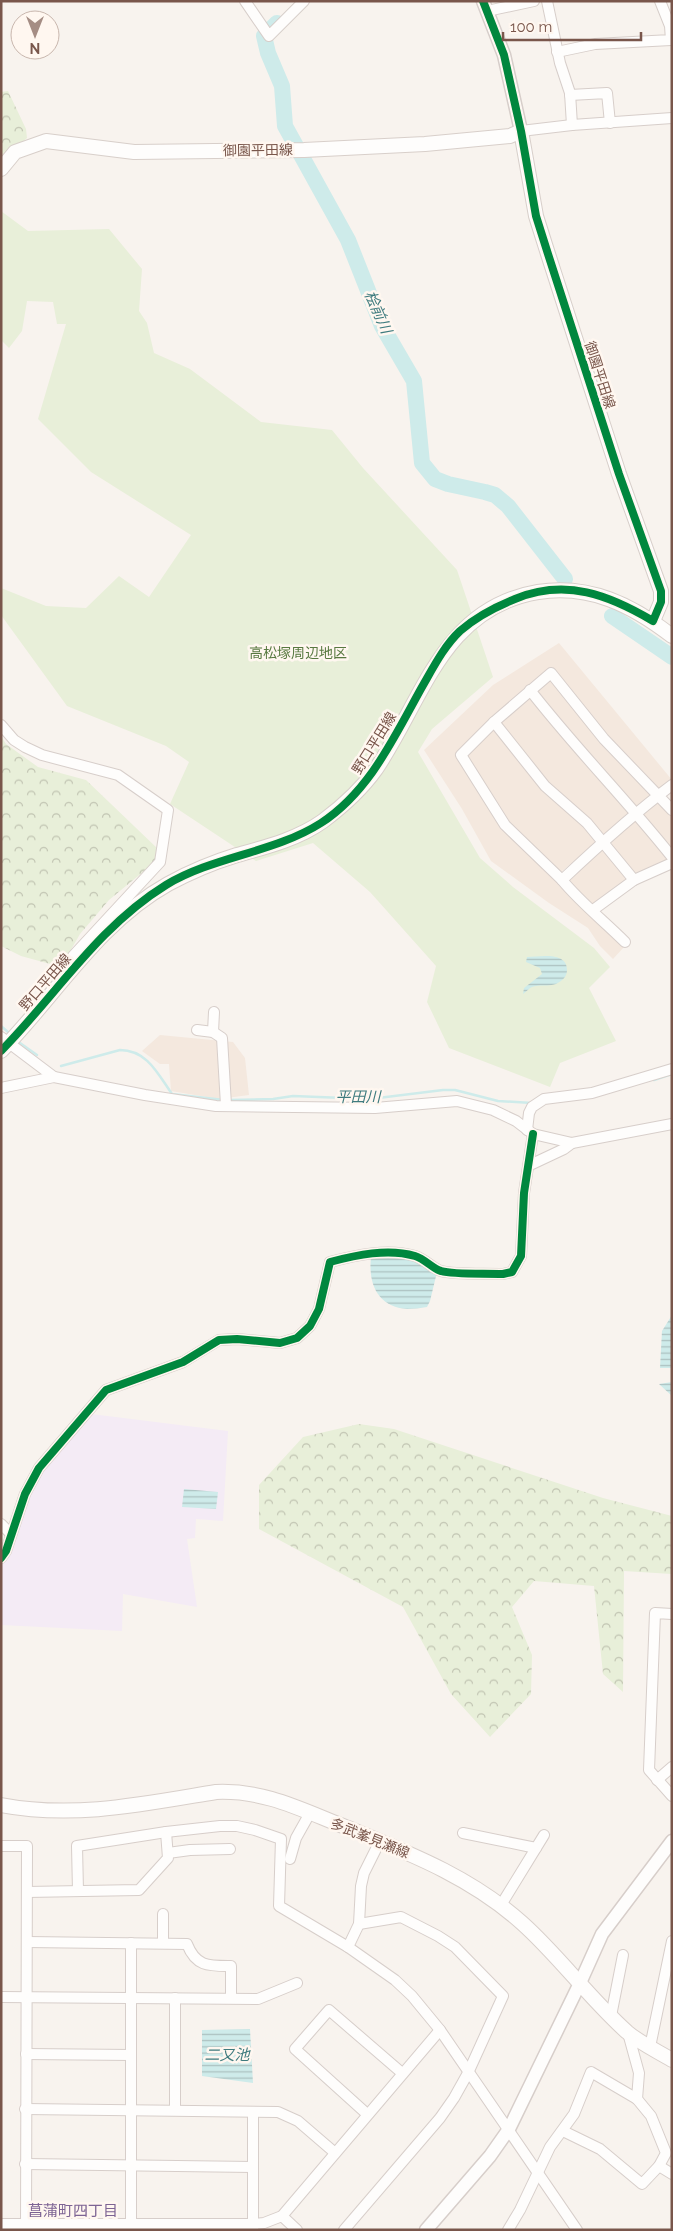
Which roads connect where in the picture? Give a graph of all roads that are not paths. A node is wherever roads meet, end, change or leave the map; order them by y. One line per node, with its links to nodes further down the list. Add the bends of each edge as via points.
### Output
1 (245, 1): 2 (street, via 269,36)
2 (304, 1)
3 (534, 1): 6 (street)
4 (547, 1): 7 (street)
5 (660, 1): 7 (street, via 670,26 671,40 595,44)
6 (485, 6): 12 (street, via 504,55)
7 (558, 52): 8 (street)
8 (570, 95): 10 (street, via 606,93); 11 (street)
9 (672, 118): 10 (street)
10 (610, 123): 11 (street)
11 (572, 125): 12 (street)
12 (521, 131): 13 (main road, 御園平田線, via 510,136 425,144 298,150 134,152 46,140 16,152); 14 (main road, 御園平田線, via 532,197 548,254 619,474 661,591 661,602)
13 (1, 169)
14 (653, 621): 15 (main road, 野口平田線); 30 (main road, 野口平田線, via 622,603 568,589 527,594 478,617 445,649 376,768 356,795 321,823 294,837 204,867 167,885 120,918)
15 (672, 636)
16 (530, 690): 17 (street); 20 (street, via 551,673 604,739); 22 (street, via 566,736)
17 (494, 722): 23 (street, via 545,786); 26 (street, via 461,755 505,825)
18 (1, 725): 30 (street, via 25,747 42,755 118,775 168,810 160,862 73,956)
19 (672, 785): 20 (street)
20 (657, 796): 21 (street); 22 (street)
21 (672, 810)
22 (637, 813): 23 (street); 24 (street)
23 (604, 842): 26 (street); 27 (street)
24 (672, 857)
25 (672, 863): 27 (street)
26 (562, 880): 28 (street, via 585,907)
27 (634, 880): 28 (street)
28 (593, 910): 29 (street)
29 (624, 942)
30 (72, 969): 34 (main road, 野口平田線)
31 (214, 1012): 33 (street)
32 (197, 1030): 33 (street)
33 (213, 1032): 38 (street, via 222,1038)
34 (4, 1044): 36 (street)
35 (672, 1069): 40 (street, via 592,1093 544,1099 529,1113)
36 (54, 1077): 37 (street); 38 (street, via 216,1106)
37 (1, 1088)
38 (226, 1101): 40 (street, via 375,1108 457,1101 493,1110)
39 (672, 1124): 41 (street)
40 (530, 1132): 41 (street); 42 (street)
41 (572, 1143): 42 (street)
42 (530, 1165): 44 (street, via 524,1193 521,1256 512,1272 440,1271 426,1260 403,1254 356,1255 330,1262 319,1309 310,1326 296,1338 280,1343 219,1340 182,1362 106,1390 39,1468 25,1494)
43 (1, 1524): 44 (street)
44 (11, 1534): 45 (street)
45 (1, 1558)
46 (672, 1614): 48 (street, via 655,1613 649,1770)
47 (672, 1767): 48 (street)
48 (657, 1780): 49 (street)
49 (672, 1796)
50 (1, 1804): 51 (main road, 多武峯見瀬線, via 40,1811 89,1811 236,1791 271,1797)
51 (310, 1813): 55 (main road, 多武峯見瀬線); 61 (street, via 296,1838)
52 (166, 1832): 60 (street); 62 (street, via 77,1846); 71 (street, via 237,1826 281,1839 279,1906)
53 (463, 1833): 58 (street)
54 (544, 1835): 58 (street)
55 (380, 1841): 64 (main road, 多武峯見瀬線, via 450,1872); 66 (street, via 361,1886)
56 (672, 1841): 74 (street, via 602,1934)
57 (1, 1846): 63 (street, via 27,1846)
58 (536, 1848): 64 (street)
59 (230, 1849): 60 (street)
60 (168, 1853): 62 (street, via 168,1858 139,1890)
61 (290, 1859)
62 (78, 1891): 63 (street)
63 (27, 1892): 68 (street)
64 (501, 1905): 74 (main road, 多武峯見瀬線, via 537,1937)
65 (163, 1914): 70 (street)
66 (359, 1924): 71 (street); 88 (street, via 401,1917 455,1947 503,1996)
67 (672, 1941): 83 (street)
68 (27, 1942): 69 (street); 76 (street)
69 (131, 1943): 70 (street); 77 (street)
70 (163, 1943): 79 (street, via 187,1944 198,1962 210,1966 231,1966)
71 (348, 1947): 81 (street, via 395,1980)
72 (623, 1955): 80 (street)
73 (297, 1983): 79 (street, via 258,1999)
74 (580, 1983): 80 (main road, 多武峯見瀬線); 95 (street)
75 (1, 1997): 76 (street)
76 (26, 1998): 77 (street); 84 (street)
77 (131, 1998): 78 (street); 85 (street)
78 (175, 1998): 79 (street); 92 (street)
79 (231, 1998)
80 (611, 2016): 82 (main road, 多武峯見瀬線)
81 (440, 2030): 87 (street); 88 (street)
82 (628, 2033): 83 (main road, 多武峯見瀬線); 89 (street, via 639,2073)
83 (650, 2047): 86 (main road, 多武峯見瀬線)
84 (26, 2054): 85 (street); 90 (street)
85 (131, 2055): 91 (street)
86 (672, 2060)
87 (402, 2073): 94 (street); 94 (street, via 329,2010 295,2049)
88 (468, 2073): 95 (street); 110 (street, via 440,2118)
89 (637, 2099): 96 (street, via 591,2072 574,2114); 100 (street, via 651,2116 666,2153)
90 (25, 2109): 91 (street); 98 (street)
91 (131, 2110): 92 (street); 99 (street)
92 (175, 2110): 93 (street)
93 (254, 2112): 97 (street, via 289,2115); 101 (street)
94 (368, 2114): 97 (street)
95 (509, 2129): 102 (street); 111 (street)
96 (563, 2130): 100 (street, via 600,2149 642,2184); 102 (street)
97 (334, 2152): 104 (street)
98 (25, 2164): 99 (street); 106 (street)
99 (131, 2166): 101 (street); 107 (street)
100 (659, 2166): 103 (street)
101 (253, 2167): 108 (street)
102 (538, 2171): 112 (street); 113 (street)
103 (672, 2174)
104 (282, 2216): 108 (street); 109 (street)
105 (1, 2224): 106 (street)
106 (26, 2227): 107 (street)
107 (131, 2227): 108 (street)
108 (253, 2227)
109 (298, 2230)
110 (344, 2230)
111 (426, 2230)
112 (508, 2230)
113 (577, 2230)

